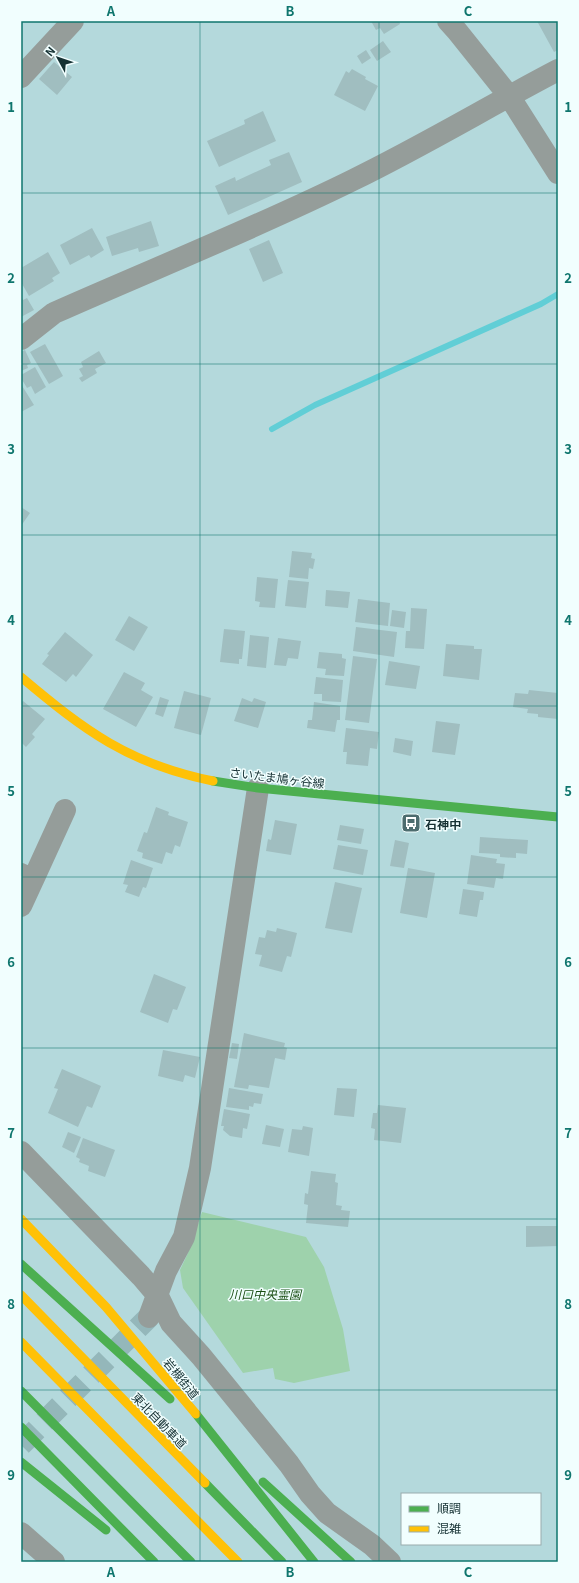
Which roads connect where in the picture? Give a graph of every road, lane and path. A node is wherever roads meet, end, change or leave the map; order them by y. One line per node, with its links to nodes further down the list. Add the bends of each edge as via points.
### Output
1 (73, 21): 4 (street)
2 (448, 21): 5 (street)
3 (558, 70): 5 (street)
4 (21, 77)
5 (509, 96): 6 (street); 7 (street, via 441,135 352,180 54,313)
6 (558, 173)
7 (21, 339)
8 (21, 677): 9 (main road, さいたま鳩ヶ谷線, via 70,718 101,739 140,760 177,773)
9 (258, 788): 11 (main road, さいたま鳩ヶ谷線); 18 (street, via 200,1168 184,1237 166,1271)
10 (65, 810): 12 (street)
11 (558, 817)
12 (27, 877): 13 (street)
13 (21, 906)
14 (21, 1152): 18 (street)
15 (21, 1219): 31 (main road, 岩槻街道, via 106,1307 157,1366)
16 (21, 1264): 32 (main road)
17 (21, 1294): 30 (main road, 東北自動車道)
18 (158, 1296): 19 (street); 33 (street, via 171,1322 284,1458 310,1494 327,1513 372,1545)
19 (149, 1316)
20 (21, 1342): 29 (main road)
21 (21, 1391): 28 (main road)
22 (21, 1427): 27 (main road)
23 (21, 1462): 26 (main road)
24 (21, 1533): 25 (street)
25 (54, 1562)
26 (147, 1562)
27 (154, 1562)
28 (191, 1562)
29 (238, 1562)
30 (282, 1562)
31 (314, 1562)
32 (351, 1562)
33 (390, 1562)

